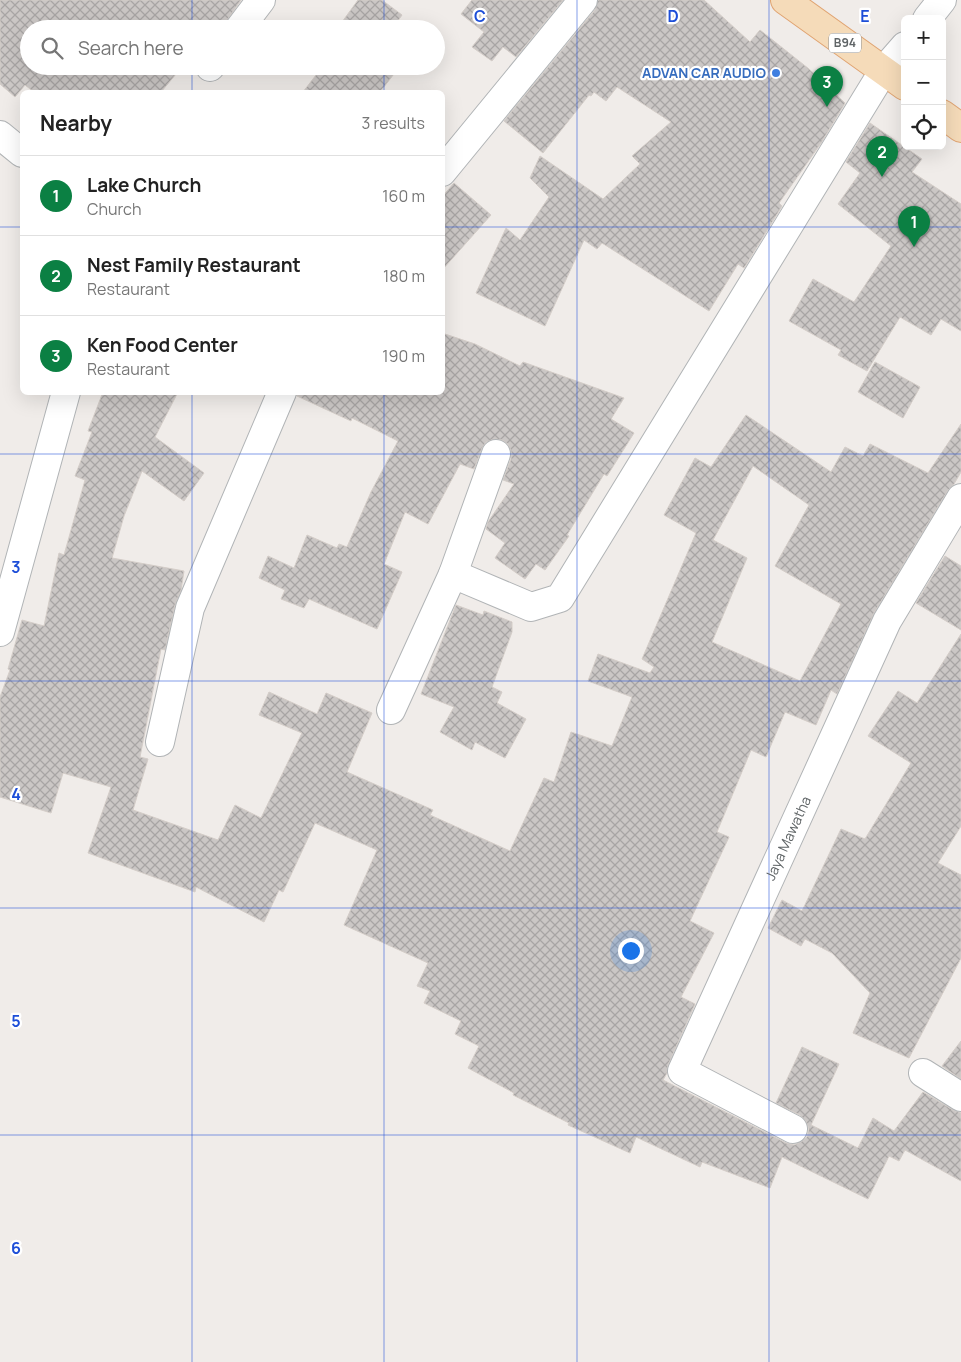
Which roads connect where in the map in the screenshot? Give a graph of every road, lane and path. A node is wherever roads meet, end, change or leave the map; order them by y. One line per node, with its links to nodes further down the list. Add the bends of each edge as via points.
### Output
1 (261, 0): 6 (street)
2 (583, 0): 13 (street)
3 (785, 0): 8 (main road, B94)
4 (942, 0): 5 (street)
5 (930, 15)
6 (246, 20)
7 (901, 59): 8 (street)
8 (895, 78): 18 (street, via 560,598 531,607)
9 (946, 117): 10 (main road)
10 (961, 128)
11 (0, 135): 12 (street)
12 (20, 151)
13 (445, 168)
14 (65, 395): 19 (street)
15 (281, 395): 21 (street, via 190,608)
16 (496, 454): 18 (street)
17 (961, 498): 24 (street, Jaya Mawatha, via 887,621 682,1072)
18 (453, 574): 20 (street)
19 (0, 632)
20 (392, 710)
21 (160, 742)
22 (923, 1073): 23 (street)
23 (961, 1097)
24 (792, 1129)

